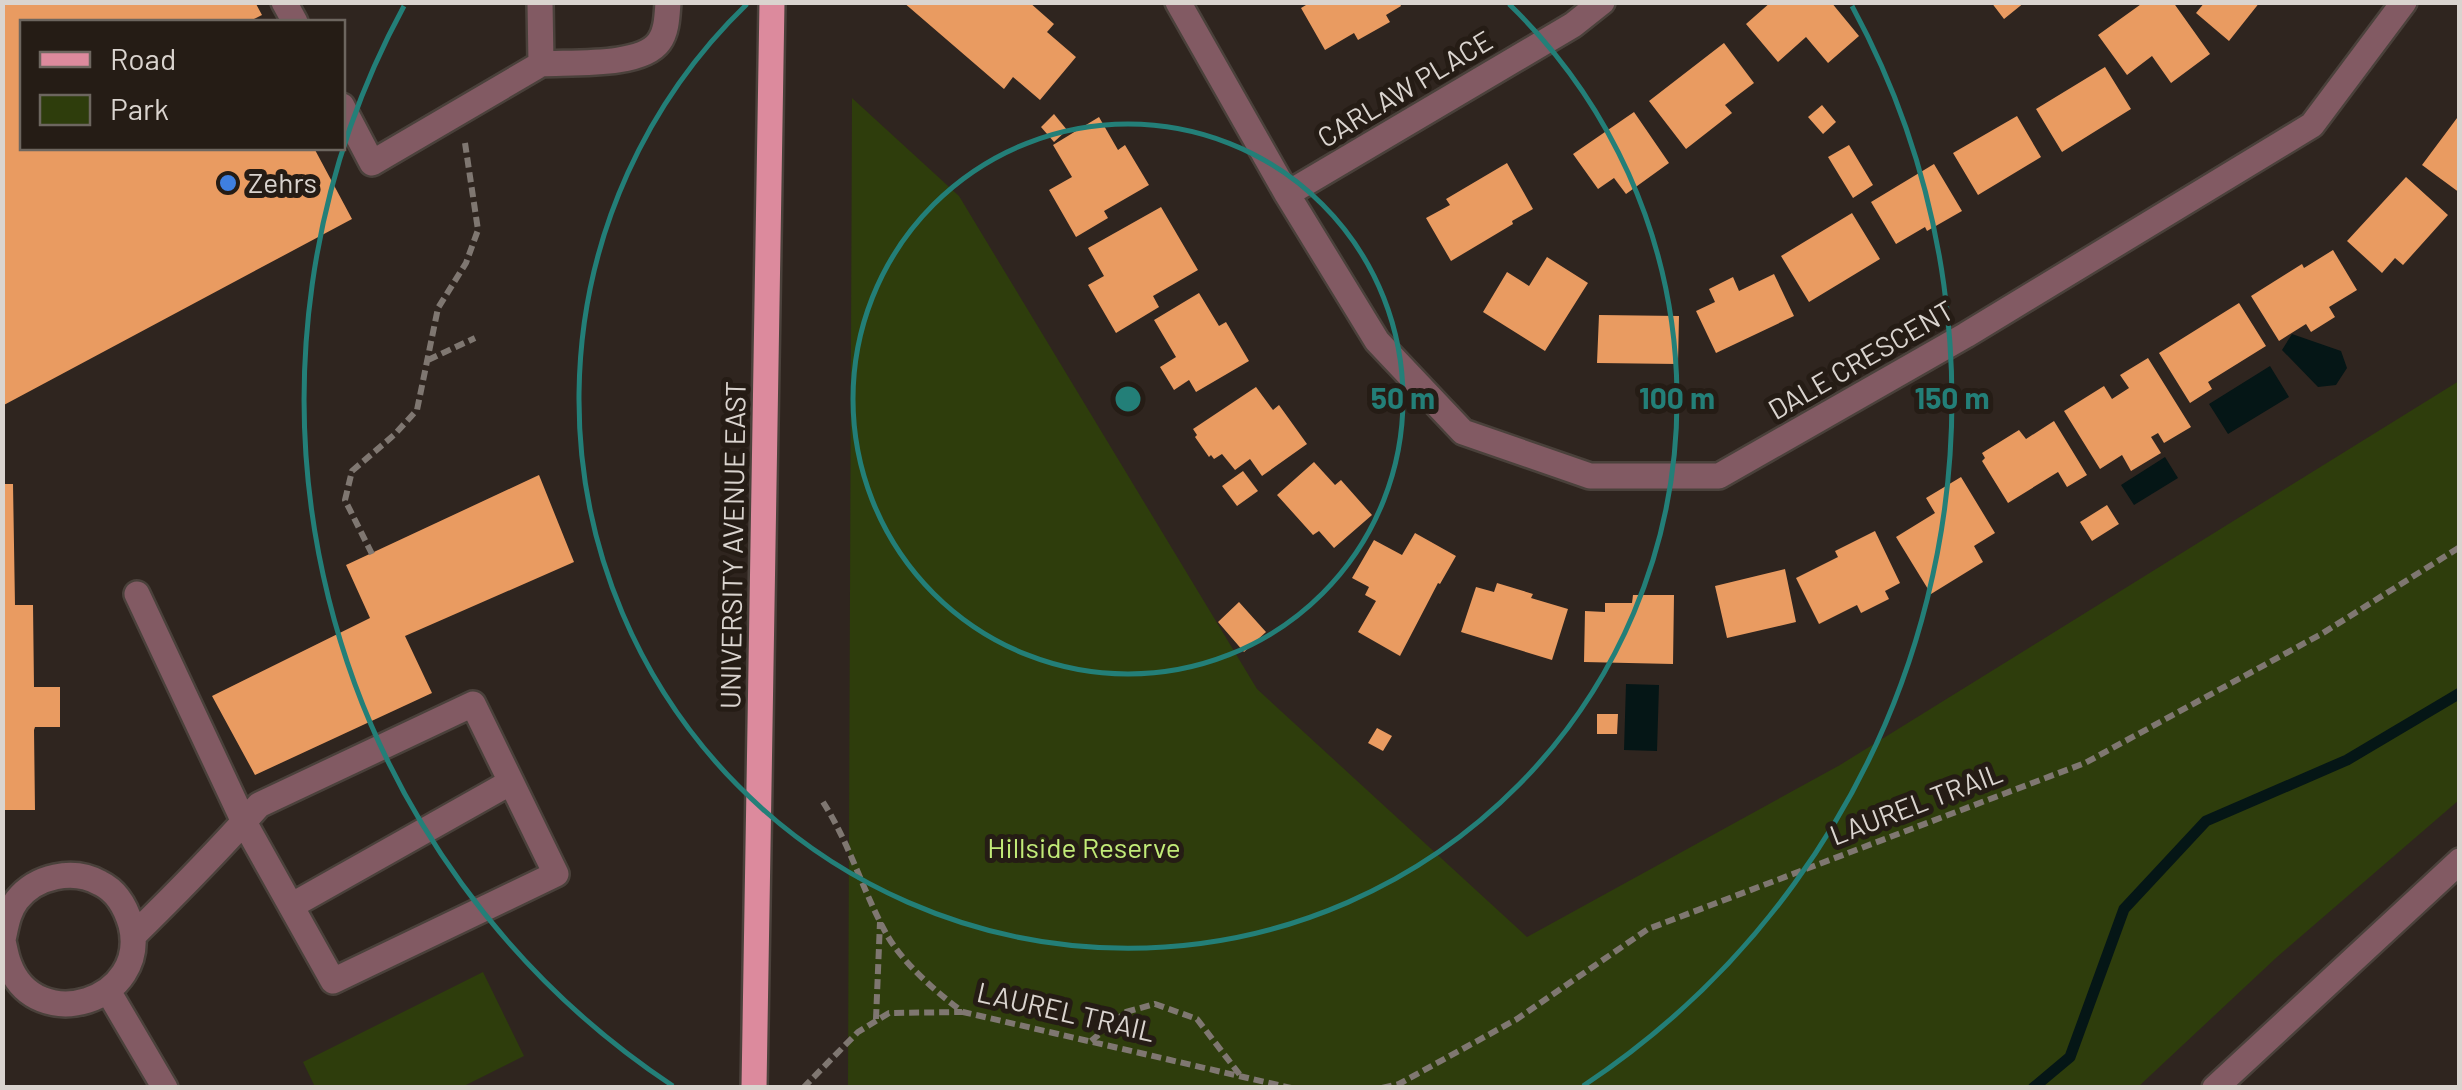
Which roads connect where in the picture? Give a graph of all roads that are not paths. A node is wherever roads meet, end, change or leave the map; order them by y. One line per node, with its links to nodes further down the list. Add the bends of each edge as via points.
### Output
1 (540, 2): 7 (street)
2 (668, 2): 7 (street, via 660,41 646,54)
3 (772, 2): 19 (main road, UNIVERSITY AVENUE EAST)
4 (1178, 2): 9 (street, DALE CRESCENT)
5 (1602, 2): 9 (street, CARLAW PLACE)
6 (2404, 2): 9 (street, DALE CRESCENT, via 2312,126 1719,476 1590,476 1463,432 1377,340)
7 (541, 64): 8 (street, via 372,162)
8 (345, 112)
9 (1287, 194)
10 (137, 594): 12 (street)
11 (511, 782): 12 (street, via 473,704 259,805); 14 (street); 14 (street, via 556,874 333,982)
12 (244, 822): 14 (street); 15 (street)
13 (2460, 861): 20 (street)
14 (291, 906)
15 (134, 936): 16 (street, via 114,892 65,874 33,884 16,901); 17 (street, via 122,977)
16 (3, 942): 17 (street, via 15,975 40,998 77,1004)
17 (108, 991): 18 (street)
18 (165, 1088)
19 (754, 1088)
20 (2216, 1088)

